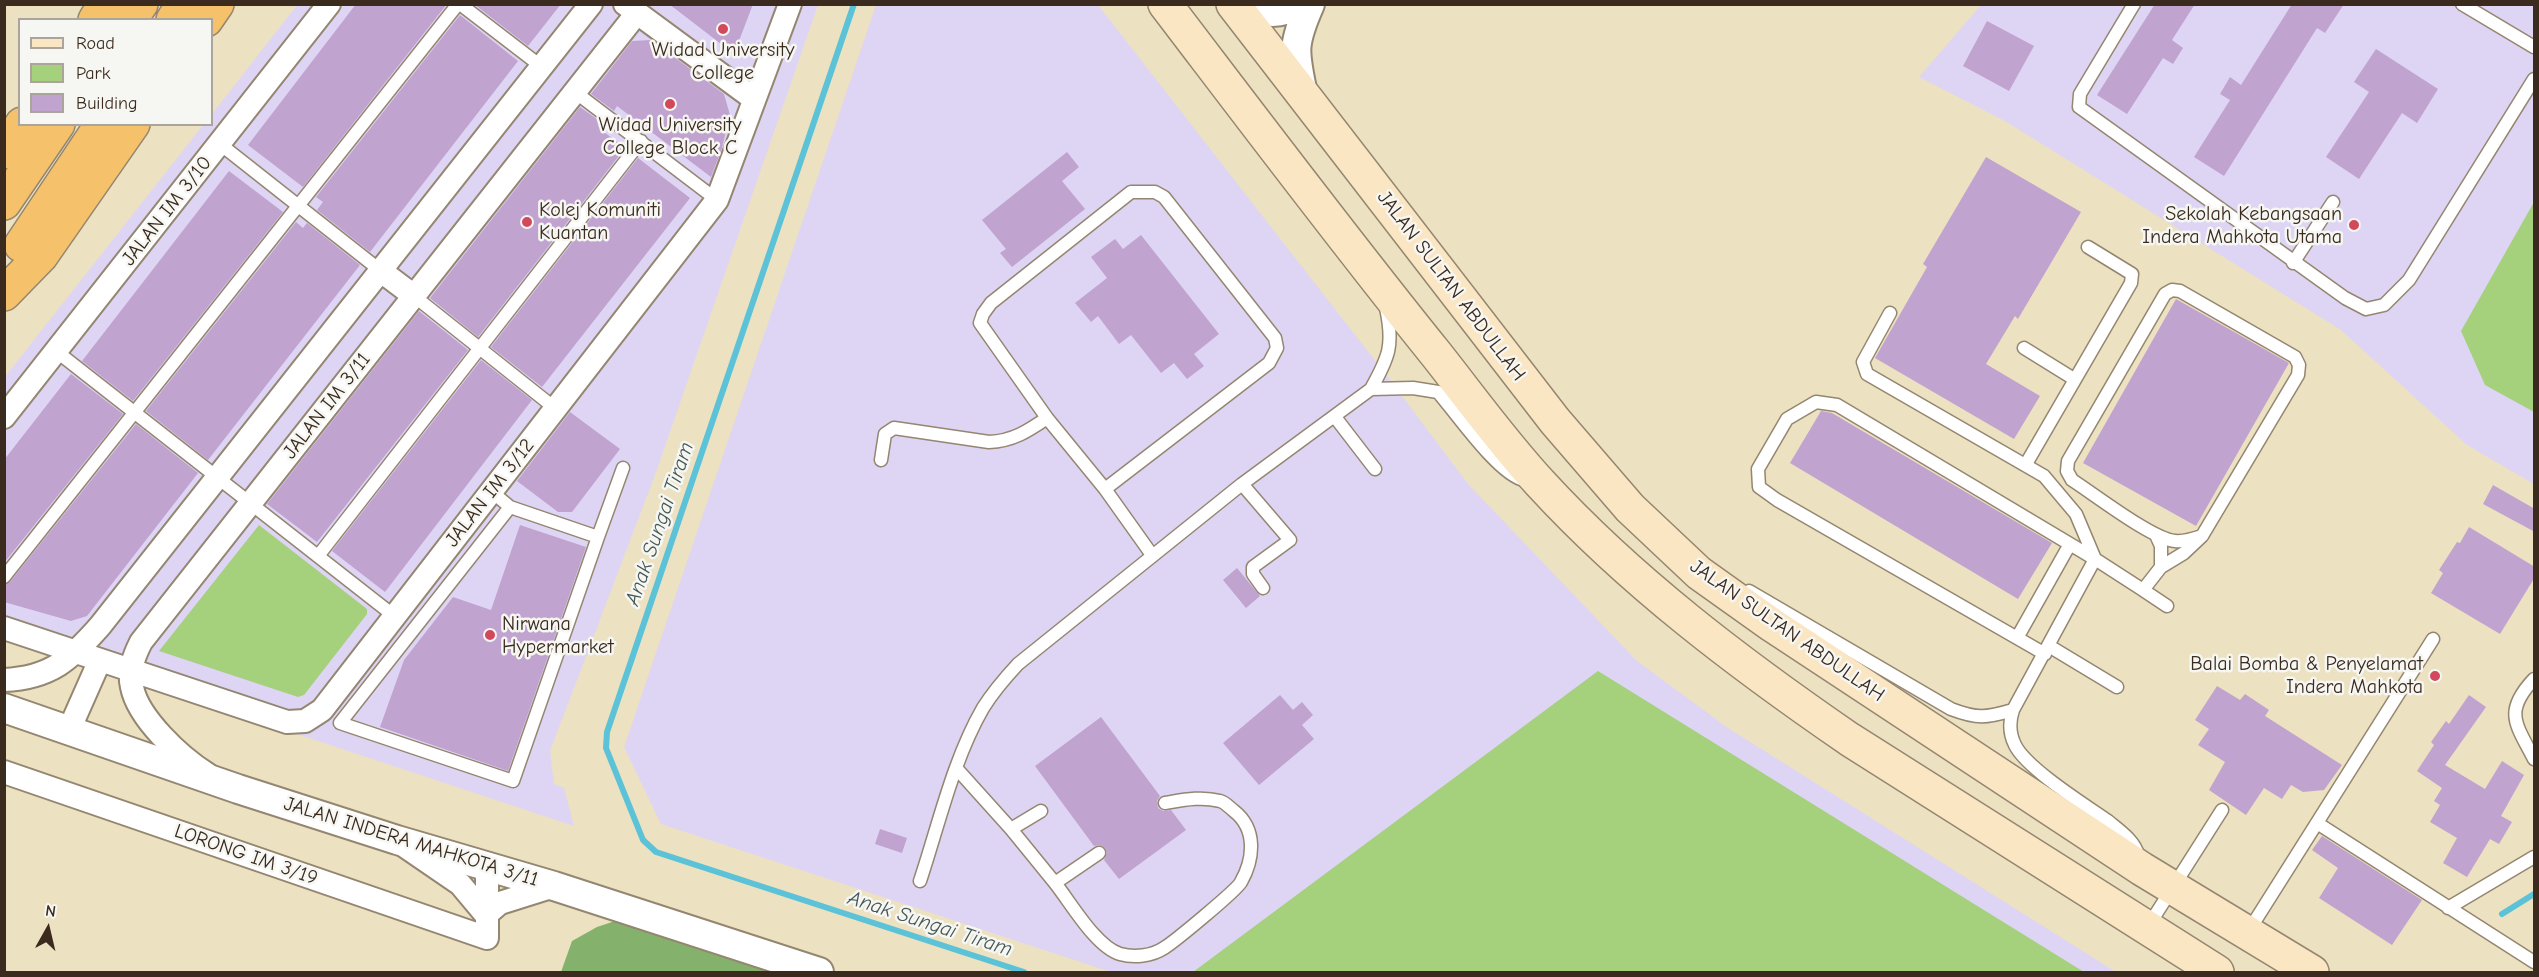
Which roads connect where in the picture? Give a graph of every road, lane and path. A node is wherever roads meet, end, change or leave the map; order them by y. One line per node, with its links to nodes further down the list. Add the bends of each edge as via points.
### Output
1 (105, 4): 17 (highway)
2 (141, 4): 18 (highway)
3 (183, 4): 19 (highway)
4 (217, 4): 20 (highway)
5 (329, 4): 32 (street, JALAN IM 3/10)
6 (459, 4): 22 (lane); 37 (lane)
7 (591, 4): 22 (street, JALAN IM 3/11)
8 (790, 4): 26 (street, JALAN IM 3/12)
9 (1166, 4): 39 (main road)
10 (1233, 4): 25 (main road, JALAN SULTAN ABDULLAH)
11 (1242, 4): 12 (street, via 1279,13)
12 (1298, 4)
13 (1310, 4): 25 (street, via 1295,43)
14 (2134, 4): 40 (lane, via 2080,94 2079,107)
15 (2462, 4): 21 (lane)
16 (631, 9): 24 (street, JALAN IM 3/11); 26 (street)
17 (96, 18)
18 (131, 18)
19 (174, 18)
20 (207, 18)
21 (2535, 47)
22 (542, 67): 41 (street, JALAN IM 3/11)
23 (2535, 79): 40 (lane, via 2409,280 2384,305 2366,309)
24 (575, 92): 31 (lane); 43 (street, JALAN IM 3/11)
25 (1303, 94): 74 (main road, JALAN SULTAN ABDULLAH, via 1567,436 1630,508)
26 (754, 99): 34 (street, JALAN IM 3/12)
27 (21, 126): 33 (highway)
28 (57, 126): 35 (highway)
29 (101, 126): 42 (highway)
30 (132, 126): 42 (highway, via 41,256)
31 (641, 141): 34 (lane); 45 (lane)
32 (219, 144): 37 (lane); 47 (street, JALAN IM 3/10)
33 (4, 152)
34 (717, 200): 50 (street, JALAN IM 3/12)
35 (4, 202)
36 (2333, 202): 40 (lane)
37 (298, 205): 41 (lane); 51 (lane)
38 (2088, 247): 48 (lane, via 2132,274 2131,283)
39 (1356, 255): 49 (lane, via 1385,306 1391,334 1386,363); 60 (main road)
40 (2293, 263)
41 (381, 271): 43 (street); 59 (street, JALAN IM 3/11)
42 (5, 277)
43 (414, 296): 45 (lane); 64 (street, JALAN IM 3/11)
44 (1890, 313): 56 (lane, via 1863,362 1867,375)
45 (480, 348): 50 (lane); 71 (lane)
46 (2024, 348): 48 (lane)
47 (56, 351): 51 (lane); 52 (street, JALAN IM 3/10)
48 (2074, 378): 56 (lane)
49 (1371, 389): 53 (lane); 60 (lane, via 1438,392 1502,469 1516,479)
50 (556, 409): 63 (street, JALAN IM 3/12)
51 (136, 414): 59 (lane); 75 (lane)
52 (4, 417)
53 (1335, 417): 58 (lane); 61 (lane)
54 (1047, 418): 55 (lane, via 1024,433 989,442 894,428 885,434); 62 (lane); 62 (lane, via 984,332 980,323 983,314 1131,192 1155,192 1164,197 1268,329 1277,348 1269,363)
55 (881, 460)
56 (2026, 464): 72 (lane, via 2044,476 2076,514)
57 (622, 468): 68 (lane)
58 (1375, 469)
59 (219, 478): 64 (lane); 84 (street, JALAN IM 3/11)
60 (1540, 483): 113 (main road, via 1646,584 1781,691 1849,739)
61 (1242, 484): 70 (lane); 76 (lane, via 1290,540 1253,567 1253,574)
62 (1105, 489): 70 (lane)
63 (491, 491): 65 (lane); 79 (street, JALAN IM 3/12)
64 (250, 503): 71 (lane); 86 (street, JALAN IM 3/11, via 141,642)
65 (510, 507): 68 (lane); 68 (lane, via 340,723 513,781)
66 (2156, 535): 67 (lane, via 2174,541); 67 (lane, via 2072,480 2067,471 2068,461 2165,294 2172,290 2181,291 2295,357 2300,365 2298,375); 73 (lane, via 2161,546)
67 (2202, 536): 73 (lane)
68 (598, 537)
69 (2070, 544): 72 (lane); 81 (lane); 81 (lane, via 1837,405 1816,402 1786,419 1758,469 1759,487)
70 (1152, 555): 94 (lane, via 1018,664 999,684 983,708)
71 (318, 556): 79 (lane)
72 (2096, 559): 77 (lane); 83 (lane)
73 (2161, 567): 77 (lane)
74 (1699, 573): 91 (lane, via 1758,595 1951,709 1973,717); 106 (main road, JALAN SULTAN ABDULLAH)
75 (4, 577)
76 (1263, 588)
77 (2143, 590): 78 (lane)
78 (2167, 606)
79 (393, 615): 86 (street, JALAN IM 3/12, via 322,710 305,721 287,722)
80 (4, 628): 84 (street)
81 (2017, 638): 83 (lane)
82 (2433, 639): 100 (lane)
83 (2047, 650): 89 (lane); 91 (lane)
84 (77, 652): 85 (street); 88 (street, JALAN IM 3/11, via 47,673)
85 (100, 660): 86 (street); 92 (street)
86 (131, 670): 96 (street, JALAN IM 3/11, via 135,699 158,730 205,773)
87 (2535, 679): 93 (lane, via 2520,698 2514,720)
88 (4, 680)
89 (2117, 687)
90 (4, 708): 92 (street, JALAN INDERA MAHKOTA 3/11)
91 (2013, 710): 106 (lane, via 2008,723 2015,746 2033,766 2116,827 2136,847)
92 (69, 730): 96 (street, JALAN INDERA MAHKOTA 3/11)
93 (2535, 759)
94 (957, 769): 101 (lane); 107 (lane)
95 (4, 772): 112 (street, LORONG IM 3/19)
96 (238, 789): 102 (street, JALAN INDERA MAHKOTA 3/11)
97 (1165, 803): 108 (lane, via 1197,798 1222,801 1238,814 1250,834 1251,851 1240,885 1164,948 1144,956 1109,949)
98 (2222, 810): 110 (lane)
99 (1041, 811): 101 (lane)
100 (2317, 823): 111 (lane); 114 (lane)
101 (1011, 829): 108 (lane)
102 (397, 840): 105 (street, JALAN INDERA MAHKOTA 3/11); 112 (street, via 460,884)
103 (1099, 853): 108 (lane)
104 (2535, 857): 111 (lane)
105 (487, 867): 109 (street, JALAN INDERA MAHKOTA 3/11); 112 (street)
106 (2142, 869): 110 (main road, JALAN SULTAN ABDULLAH)
107 (920, 881)
108 (1055, 883)
109 (554, 886): 112 (street, via 500,903); 116 (street, JALAN INDERA MAHKOTA 3/11)
110 (2172, 888): 113 (lane); 114 (main road, JALAN SULTAN ABDULLAH)
111 (2448, 908): 115 (lane)
112 (487, 926)
113 (2147, 929): 117 (main road)
114 (2247, 934): 118 (main road, JALAN SULTAN ABDULLAH)
115 (2535, 962)
116 (819, 972)
117 (2217, 972)
118 (2312, 972)

